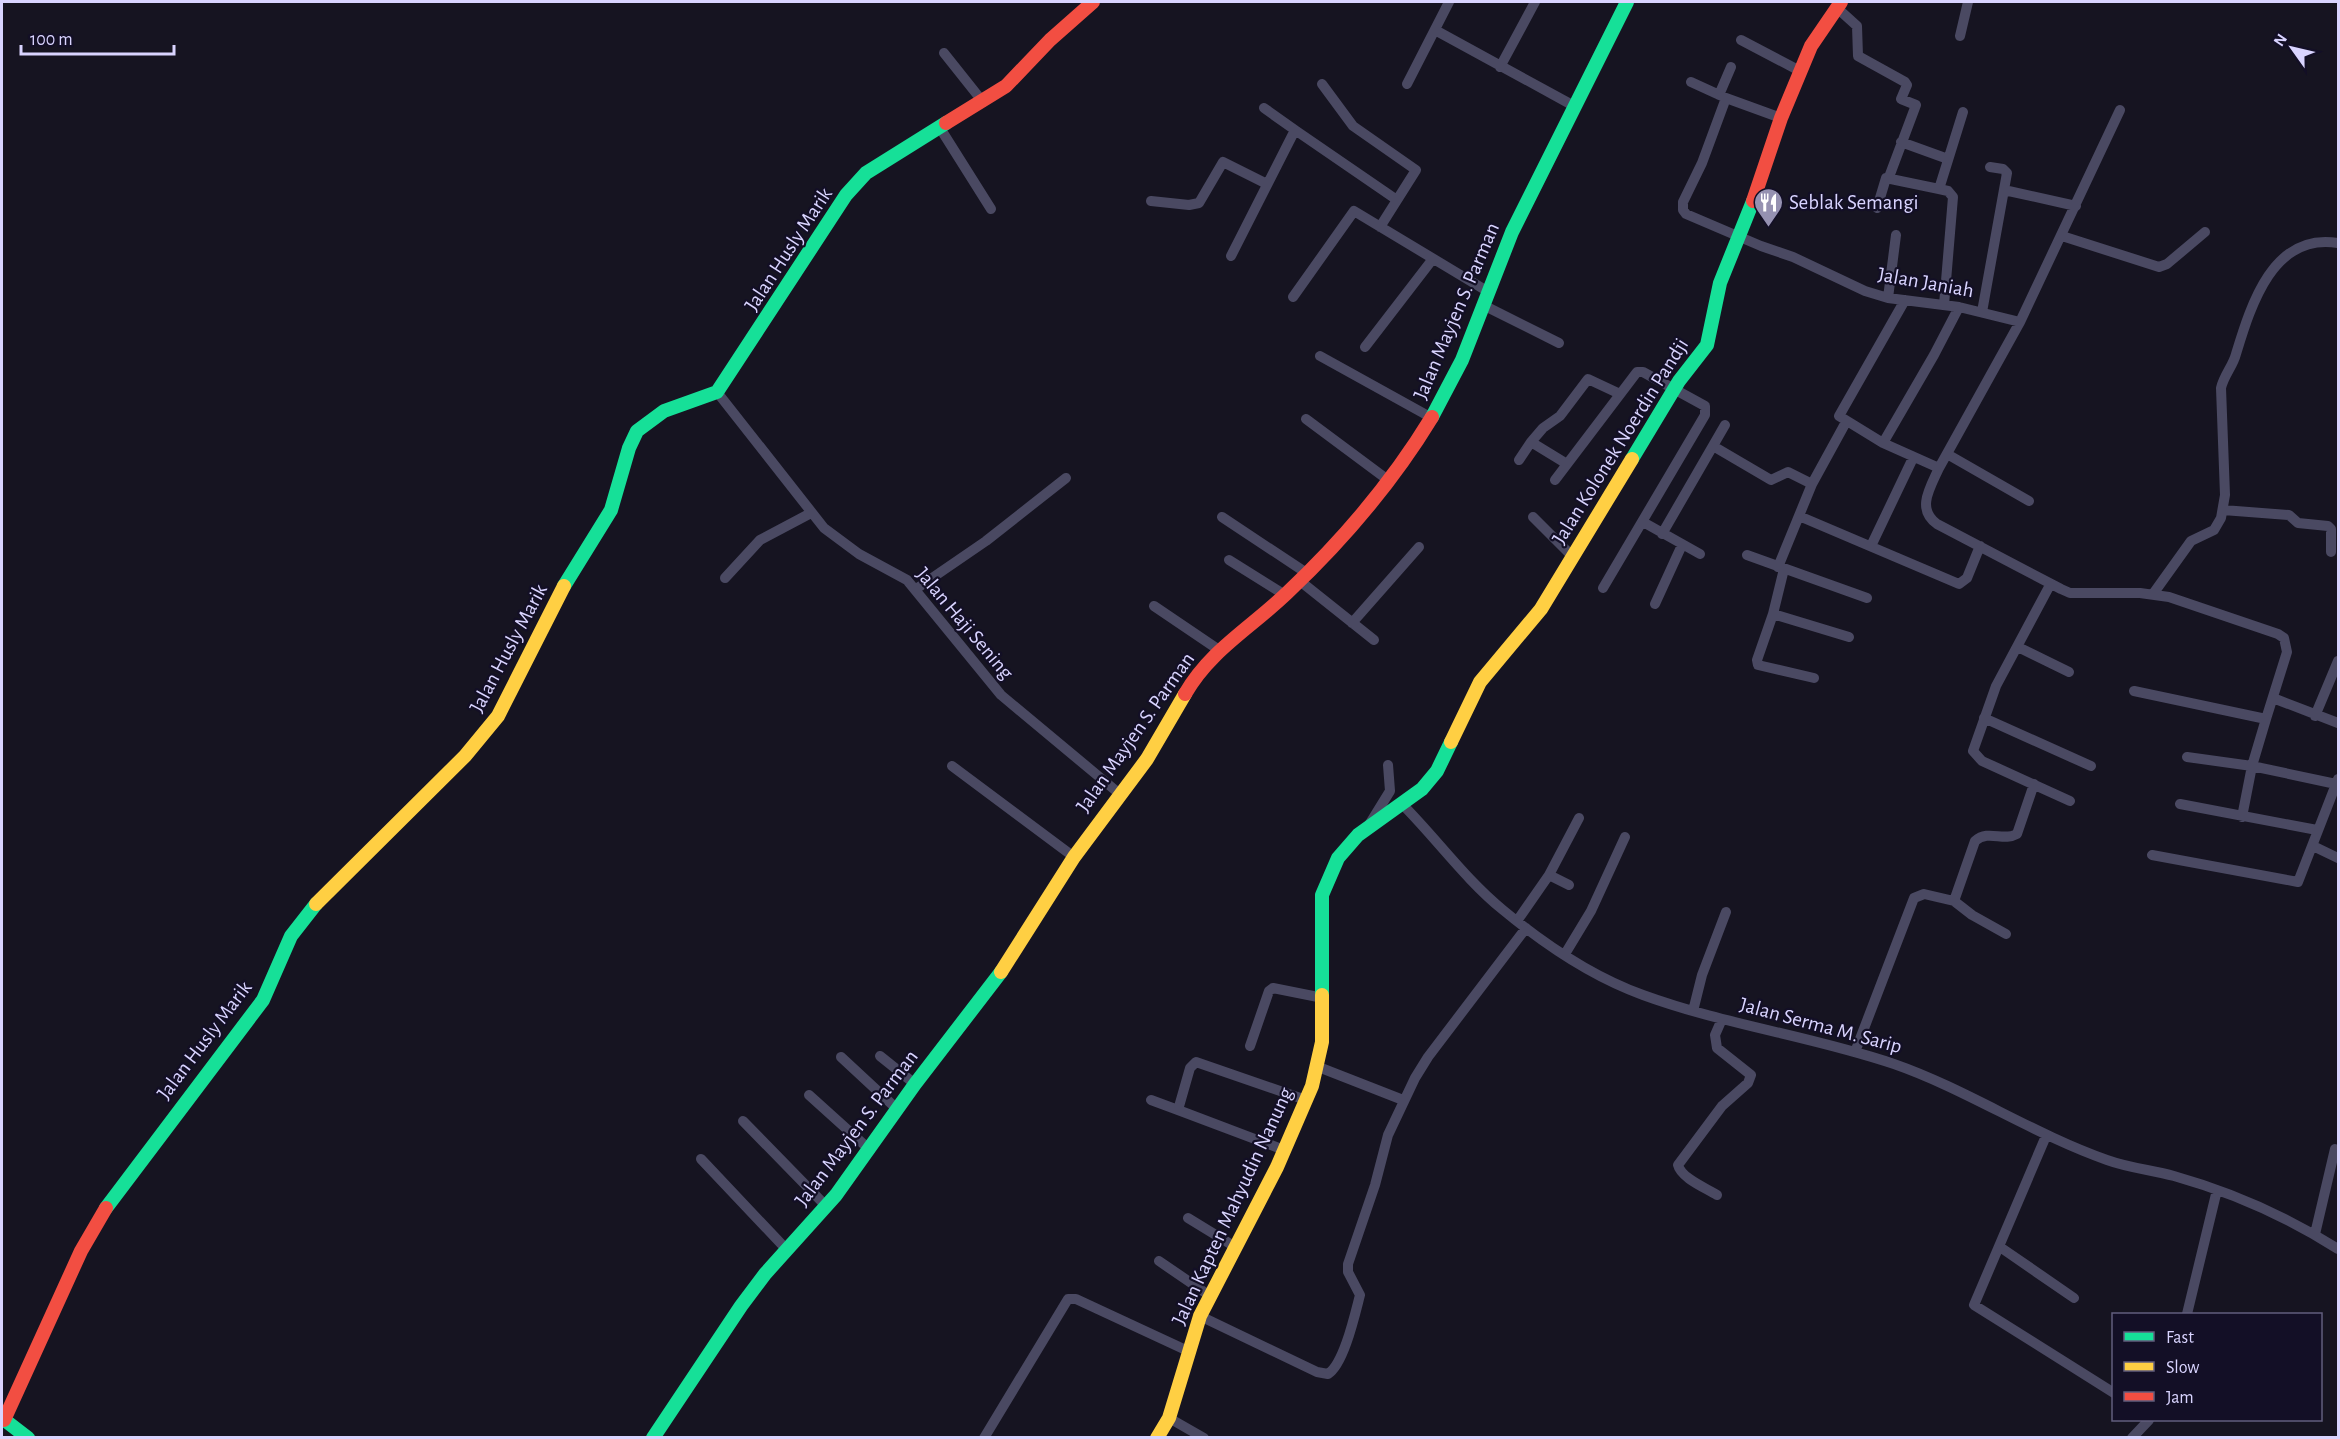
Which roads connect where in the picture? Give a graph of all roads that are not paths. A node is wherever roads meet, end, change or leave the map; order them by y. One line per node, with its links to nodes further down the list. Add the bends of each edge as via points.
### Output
1 (1093, 2): 18 (street, Jalan Husly Marik, via 1006,86)
2 (1449, 2): 7 (street)
3 (1535, 2): 11 (street)
4 (1627, 2): 19 (street, Jalan Mayjen S. Parman)
5 (1968, 2): 8 (street)
6 (1838, 4): 13 (street, Jalan Kolonek Noerdin Pandji); 26 (street, via 1857,26 1857,56 1907,84 1900,98 1916,107)
7 (1435, 30): 11 (street); 16 (street)
8 (1960, 36)
9 (1741, 40): 13 (street)
10 (944, 53): 18 (street)
11 (1500, 67): 19 (street)
12 (1731, 67): 17 (street)
13 (1800, 71): 23 (street, Jalan Kolonek Noerdin Pandji)
14 (1691, 82): 17 (street)
15 (1322, 84): 33 (street, via 1353,126 1416,170)
16 (1407, 84)
17 (1723, 96): 23 (street); 41 (street, Jalan Janiah, via 1702,163 1682,207 1693,219)
18 (983, 102): 24 (street, Jalan Husly Marik)
19 (1574, 106): 47 (street, Jalan Mayjen S. Parman, via 1512,232)
20 (1264, 108): 25 (street)
21 (2120, 110): 35 (street)
22 (1963, 112): 27 (street)
23 (1781, 118): 41 (street, Jalan Kolonek Noerdin Pandji)
24 (940, 128): 37 (street); 58 (street, Jalan Husly Marik, via 880,163 855,183)
25 (1295, 130): 30 (street); 33 (street)
26 (1901, 142): 27 (street); 29 (street)
27 (1948, 159): 31 (street)
28 (1990, 166): 32 (street, via 2007,171)
29 (1889, 177): 31 (street); 36 (street)
30 (1267, 184): 34 (street, via 1223,162 1199,203); 44 (street)
31 (1939, 189): 50 (street, via 1951,192 1953,200)
32 (2004, 190): 35 (street); 52 (street)
33 (1397, 200): 38 (street)
34 (1151, 201)
35 (2076, 206): 42 (street)
36 (1876, 208)
37 (991, 209)
38 (1380, 227): 45 (street); 46 (street, via 1351,212)
39 (2205, 232): 42 (street, via 2159,267)
40 (1896, 235): 48 (street)
41 (1739, 236): 48 (street, Jalan Janiah); 57 (street, Jalan Kolonek Noerdin Pandji, via 1719,283 1711,334)
42 (2062, 236): 53 (street)
43 (2338, 243): 77 (street, via 2311,243 2286,255 2259,289 2221,388)
44 (1231, 256)
45 (1432, 260): 47 (street); 55 (street)
46 (1293, 297)
47 (1485, 298): 54 (street); 60 (street, Jalan Mayjen S. Parman, via 1462,360)
48 (1888, 298): 49 (street, Jalan Janiah)
49 (1905, 300): 50 (street, Jalan Janiah); 62 (street, via 1840,412)
50 (1944, 305): 51 (street, Jalan Janiah)
51 (1959, 307): 52 (street, Jalan Janiah); 65 (street)
52 (1982, 312): 53 (street, Jalan Janiah)
53 (2020, 322): 67 (street)
54 (1559, 343)
55 (1365, 347)
56 (1320, 356): 60 (street)
57 (1674, 390): 59 (street, via 1637,372); 82 (street, via 1702,403 1707,410); 91 (street, Jalan Kolonek Noerdin Pandji)
58 (717, 392): 78 (street, Jalan Haji Sening); 184 (street, Jalan Husly Marik, via 664,411 637,431 628,448 611,510 560,594 498,716 465,756 322,898 296,929 263,1000 113,1197 81,1251)
59 (1620, 394): 64 (street, via 1588,379 1560,416); 70 (street)
60 (1432, 418): 73 (street, Jalan Mayjen S. Parman)
61 (1306, 419): 73 (street)
62 (1846, 422): 65 (street); 75 (street)
63 (1725, 425): 66 (street)
64 (1532, 442): 69 (street); 70 (street)
65 (1883, 443): 68 (street)
66 (1713, 446): 75 (street, via 1771,480 1785,472); 83 (street)
67 (1947, 454): 71 (street); 76 (street)
68 (1913, 458): 71 (street); 85 (street)
69 (1519, 460)
70 (1567, 464): 74 (street)
71 (1939, 468): 86 (street, via 1926,514)
72 (1066, 478): 98 (street, via 986,541)
73 (1388, 480): 95 (street, Jalan Mayjen S. Parman)
74 (1555, 480)
75 (1812, 484): 79 (street)
76 (2029, 501)
77 (2223, 510): 88 (street, via 2289,515 2298,523 2328,526); 100 (street, via 2214,530 2191,541)
78 (812, 513): 94 (street, via 760,540); 98 (street, Jalan Haji Sening, via 843,544)
79 (1799, 516): 85 (street); 93 (street)
80 (1533, 517): 91 (street)
81 (1222, 518): 95 (street)
82 (1643, 522): 83 (street); 97 (street)
83 (1662, 534): 84 (street)
84 (1682, 545): 89 (street); 102 (street)
85 (1871, 546): 86 (street, via 1959,584 1966,578)
86 (1980, 546): 96 (street)
87 (1419, 547): 105 (street)
88 (2331, 552)
89 (1700, 554)
90 (1747, 555): 93 (street)
91 (1572, 556): 128 (street, Jalan Kolonek Noerdin Pandji, via 1530,624 1480,682 1437,771 1422,789)
92 (1229, 560): 99 (street)
93 (1781, 568): 101 (street); 104 (street)
94 (724, 578)
95 (1304, 578): 99 (street, Jalan Mayjen S. Parman); 105 (street)
96 (2050, 585): 100 (street, via 2070,593); 108 (street)
97 (1603, 588)
98 (916, 589): 126 (street, Jalan Haji Sening, via 1001,695)
99 (1285, 594): 109 (street, Jalan Mayjen S. Parman)
100 (2153, 594): 114 (street, via 2281,636 2287,652)
101 (1867, 598)
102 (1655, 604)
103 (1154, 606): 109 (street)
104 (1773, 615): 106 (street); 112 (street, via 1758,665)
105 (1352, 623): 107 (street)
106 (1849, 637)
107 (1374, 640)
108 (2018, 646): 111 (street); 116 (street)
109 (1220, 650): 126 (street, Jalan Mayjen S. Parman, via 1191,682 1160,739)
110 (2338, 660): 115 (street)
111 (2069, 672)
112 (1814, 678)
113 (2134, 691): 117 (street)
114 (2273, 698): 115 (street); 117 (street)
115 (2314, 716): 118 (street)
116 (1984, 718): 122 (street); 125 (street, via 1973,745 1975,756)
117 (2266, 719): 123 (street)
118 (2338, 723)
119 (2187, 757): 123 (street)
120 (1388, 765): 132 (street, via 1390,791)
121 (952, 766): 137 (street)
122 (2091, 766)
123 (2252, 766): 124 (street); 130 (street)
124 (2337, 782): 133 (street)
125 (2034, 784): 127 (street); 141 (street, via 2016,834 1986,835 1975,841)
126 (1121, 795): 137 (street, Jalan Mayjen S. Parman)
127 (2070, 801)
128 (1401, 803): 132 (street, Jalan Kapten Mahyudin Nanung); 143 (street, Jalan Serma M. Sarip, via 1481,891)
129 (2180, 804): 130 (street)
130 (2242, 817): 133 (street)
131 (1579, 818): 139 (street)
132 (1367, 828): 146 (street, Jalan Kapten Mahyudin Nanung, via 1338,858 1323,895)
133 (2317, 830): 135 (street)
134 (1625, 837): 145 (street, via 1591,910)
135 (2313, 846): 136 (street, via 2295,882); 138 (street)
136 (2152, 855)
137 (1074, 857): 154 (street, Jalan Mayjen S. Parman, via 1001,972)
138 (2338, 858)
139 (1549, 875): 140 (street); 143 (street)
140 (1569, 885)
141 (1954, 901): 144 (street); 150 (street, via 1924,894 1914,898)
142 (1726, 912): 147 (street)
143 (1521, 924): 145 (street, Jalan Serma M. Sarip); 158 (street, via 1428,1057)
144 (2006, 934)
145 (1565, 954): 147 (street, Jalan Serma M. Sarip, via 1642,995)
146 (1323, 998): 149 (street, via 1273,988); 153 (street, Jalan Kapten Mahyudin Nanung, via 1322,1042)
147 (1693, 1011): 148 (street, Jalan Serma M. Sarip)
148 (1722, 1019): 150 (street, Jalan Serma M. Sarip); 168 (street, via 1715,1035 1717,1048 1751,1075 1678,1165 1688,1177)
149 (1250, 1046)
150 (1855, 1052): 162 (street, Jalan Serma M. Sarip, via 1922,1075)
151 (880, 1056): 154 (street)
152 (841, 1057): 159 (street)
153 (1316, 1066): 157 (street, Jalan Kapten Mahyudin Nanung); 158 (street)
154 (915, 1084): 159 (street, Jalan Mayjen S. Parman)
155 (808, 1095): 164 (street)
156 (1151, 1100): 160 (street)
157 (1306, 1100): 160 (street, via 1196,1062 1190,1068); 165 (street, Jalan Kapten Mahyudin Nanung)
158 (1403, 1100): 180 (street, via 1348,1264 1360,1295 1339,1361 1332,1371 1317,1372)
159 (897, 1109): 164 (street, Jalan Mayjen S. Parman)
160 (1178, 1110): 165 (street)
161 (743, 1121): 169 (street)
162 (2046, 1136): 167 (street, Jalan Serma M. Sarip, via 2111,1161); 172 (street)
163 (2335, 1149): 171 (street)
164 (870, 1150): 169 (street, Jalan Mayjen S. Parman)
165 (1284, 1150): 173 (street, Jalan Kapten Mahyudin Nanung)
166 (701, 1159): 175 (street)
167 (2217, 1190): 171 (street, Jalan Serma M. Sarip); 179 (street)
168 (1718, 1195)
169 (826, 1206): 175 (street, Jalan Mayjen S. Parman)
170 (1188, 1218): 173 (street)
171 (2315, 1234): 174 (street, Jalan Serma M. Sarip)
172 (2001, 1247): 178 (street); 182 (street, via 1974,1305)
173 (1237, 1248): 177 (street, Jalan Kapten Mahyudin Nanung)
174 (2338, 1249)
175 (787, 1250): 187 (street, Jalan Mayjen S. Parman, via 741,1306)
176 (1159, 1261): 177 (street)
177 (1210, 1296): 180 (street, Jalan Kapten Mahyudin Nanung)
178 (2074, 1298)
179 (2187, 1313)
180 (1200, 1316): 181 (street, Jalan Kapten Mahyudin Nanung)
181 (1188, 1351): 183 (street, Jalan Kapten Mahyudin Nanung); 188 (street, via 1076,1299 1068,1299)
182 (2112, 1393)
183 (1169, 1418): 189 (street, Jalan Kapten Mahyudin Nanung); 190 (street)
184 (3, 1419): 186 (street)
185 (2147, 1421): 191 (street)
186 (28, 1437)
187 (653, 1437)
188 (984, 1437)
189 (1157, 1437)
190 (1203, 1437)
191 (2132, 1437)

